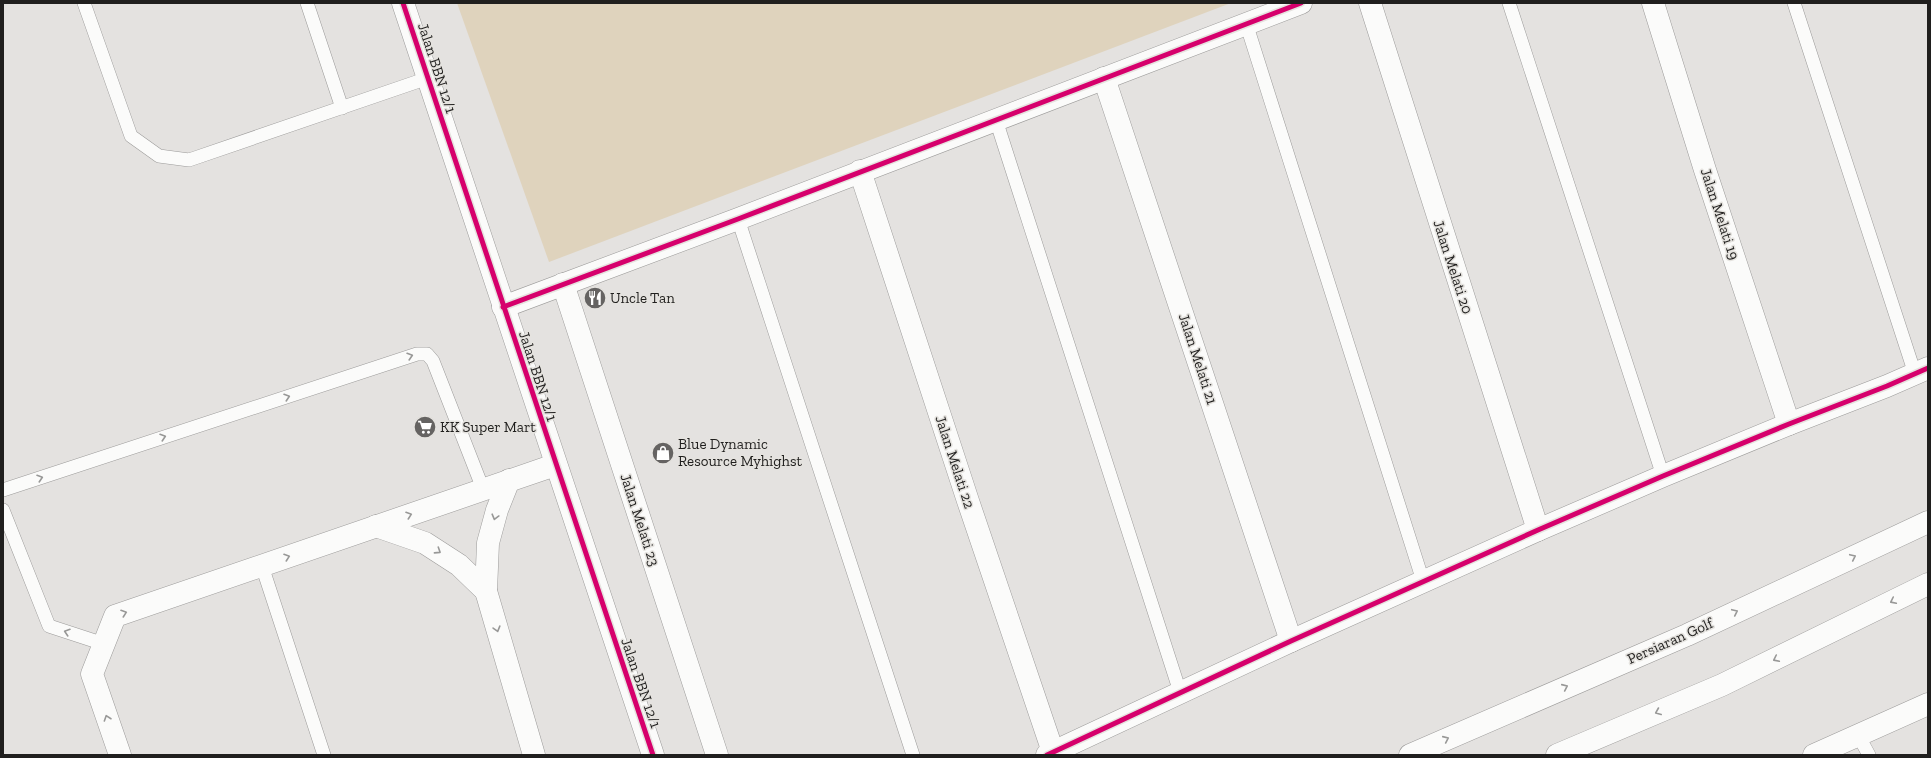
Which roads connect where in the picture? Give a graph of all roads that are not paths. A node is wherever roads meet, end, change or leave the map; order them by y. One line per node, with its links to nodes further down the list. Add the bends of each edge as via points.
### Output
1 (84, 3): 12 (lane, via 131,136 159,156 189,160)
2 (307, 3): 12 (lane)
3 (403, 3): 10 (street, Jalan BBN 12/1)
4 (1301, 3): 9 (street)
5 (1370, 3): 28 (street, Jalan Melati 20)
6 (1509, 3): 21 (lane)
7 (1653, 3): 19 (street, Jalan Melati 19)
8 (1794, 3): 18 (lane)
9 (1246, 23): 11 (street); 30 (lane)
10 (428, 78): 12 (lane); 17 (street, Jalan BBN 12/1)
11 (1104, 78): 13 (street); 33 (street, Jalan Melati 21)
12 (342, 108)
13 (996, 120): 14 (street); 35 (lane)
14 (860, 172): 15 (street); 38 (street, Jalan Melati 22)
15 (738, 219): 16 (street); 44 (lane)
16 (563, 284): 17 (street); 43 (street, Jalan Melati 23)
17 (503, 307): 20 (street, Jalan BBN 12/1)
18 (1921, 371): 19 (street)
19 (1789, 424): 21 (street)
20 (556, 465): 22 (street); 42 (street, Jalan BBN 12/1)
21 (1663, 476): 28 (street)
22 (509, 480): 23 (street); 32 (street, one-way to 32, via 488,543)
23 (484, 489): 24 (lane, one-way to 23, via 416,354 427,354 433,361); 27 (street, one-way to 23)
24 (3, 490)
25 (3, 510): 34 (lane, one-way to 25, via 49,626)
26 (1928, 522): 45 (street, Persiaran Golf, one-way to 26, via 1687,635)
27 (376, 526): 29 (street, one-way to 27); 32 (street, one-way to 32, via 425,543 459,565)
28 (1538, 530): 30 (street)
29 (262, 566): 34 (street, one-way to 29, via 115,616); 40 (lane)
30 (1423, 581): 33 (street)
31 (1928, 584): 46 (street, one-way to 46, via 1722,685)
32 (486, 591): 41 (street, one-way to 41)
33 (1291, 641): 35 (street)
34 (104, 644): 39 (street, one-way to 34, via 92,674)
35 (1180, 692): 38 (street)
36 (1928, 704): 37 (street)
37 (1858, 735): 47 (street); 48 (lane)
38 (1050, 753)
39 (120, 755)
40 (324, 755)
41 (534, 755)
42 (653, 755)
43 (716, 755)
44 (913, 755)
45 (1410, 755)
46 (1557, 755)
47 (1814, 755)
48 (1869, 755)

